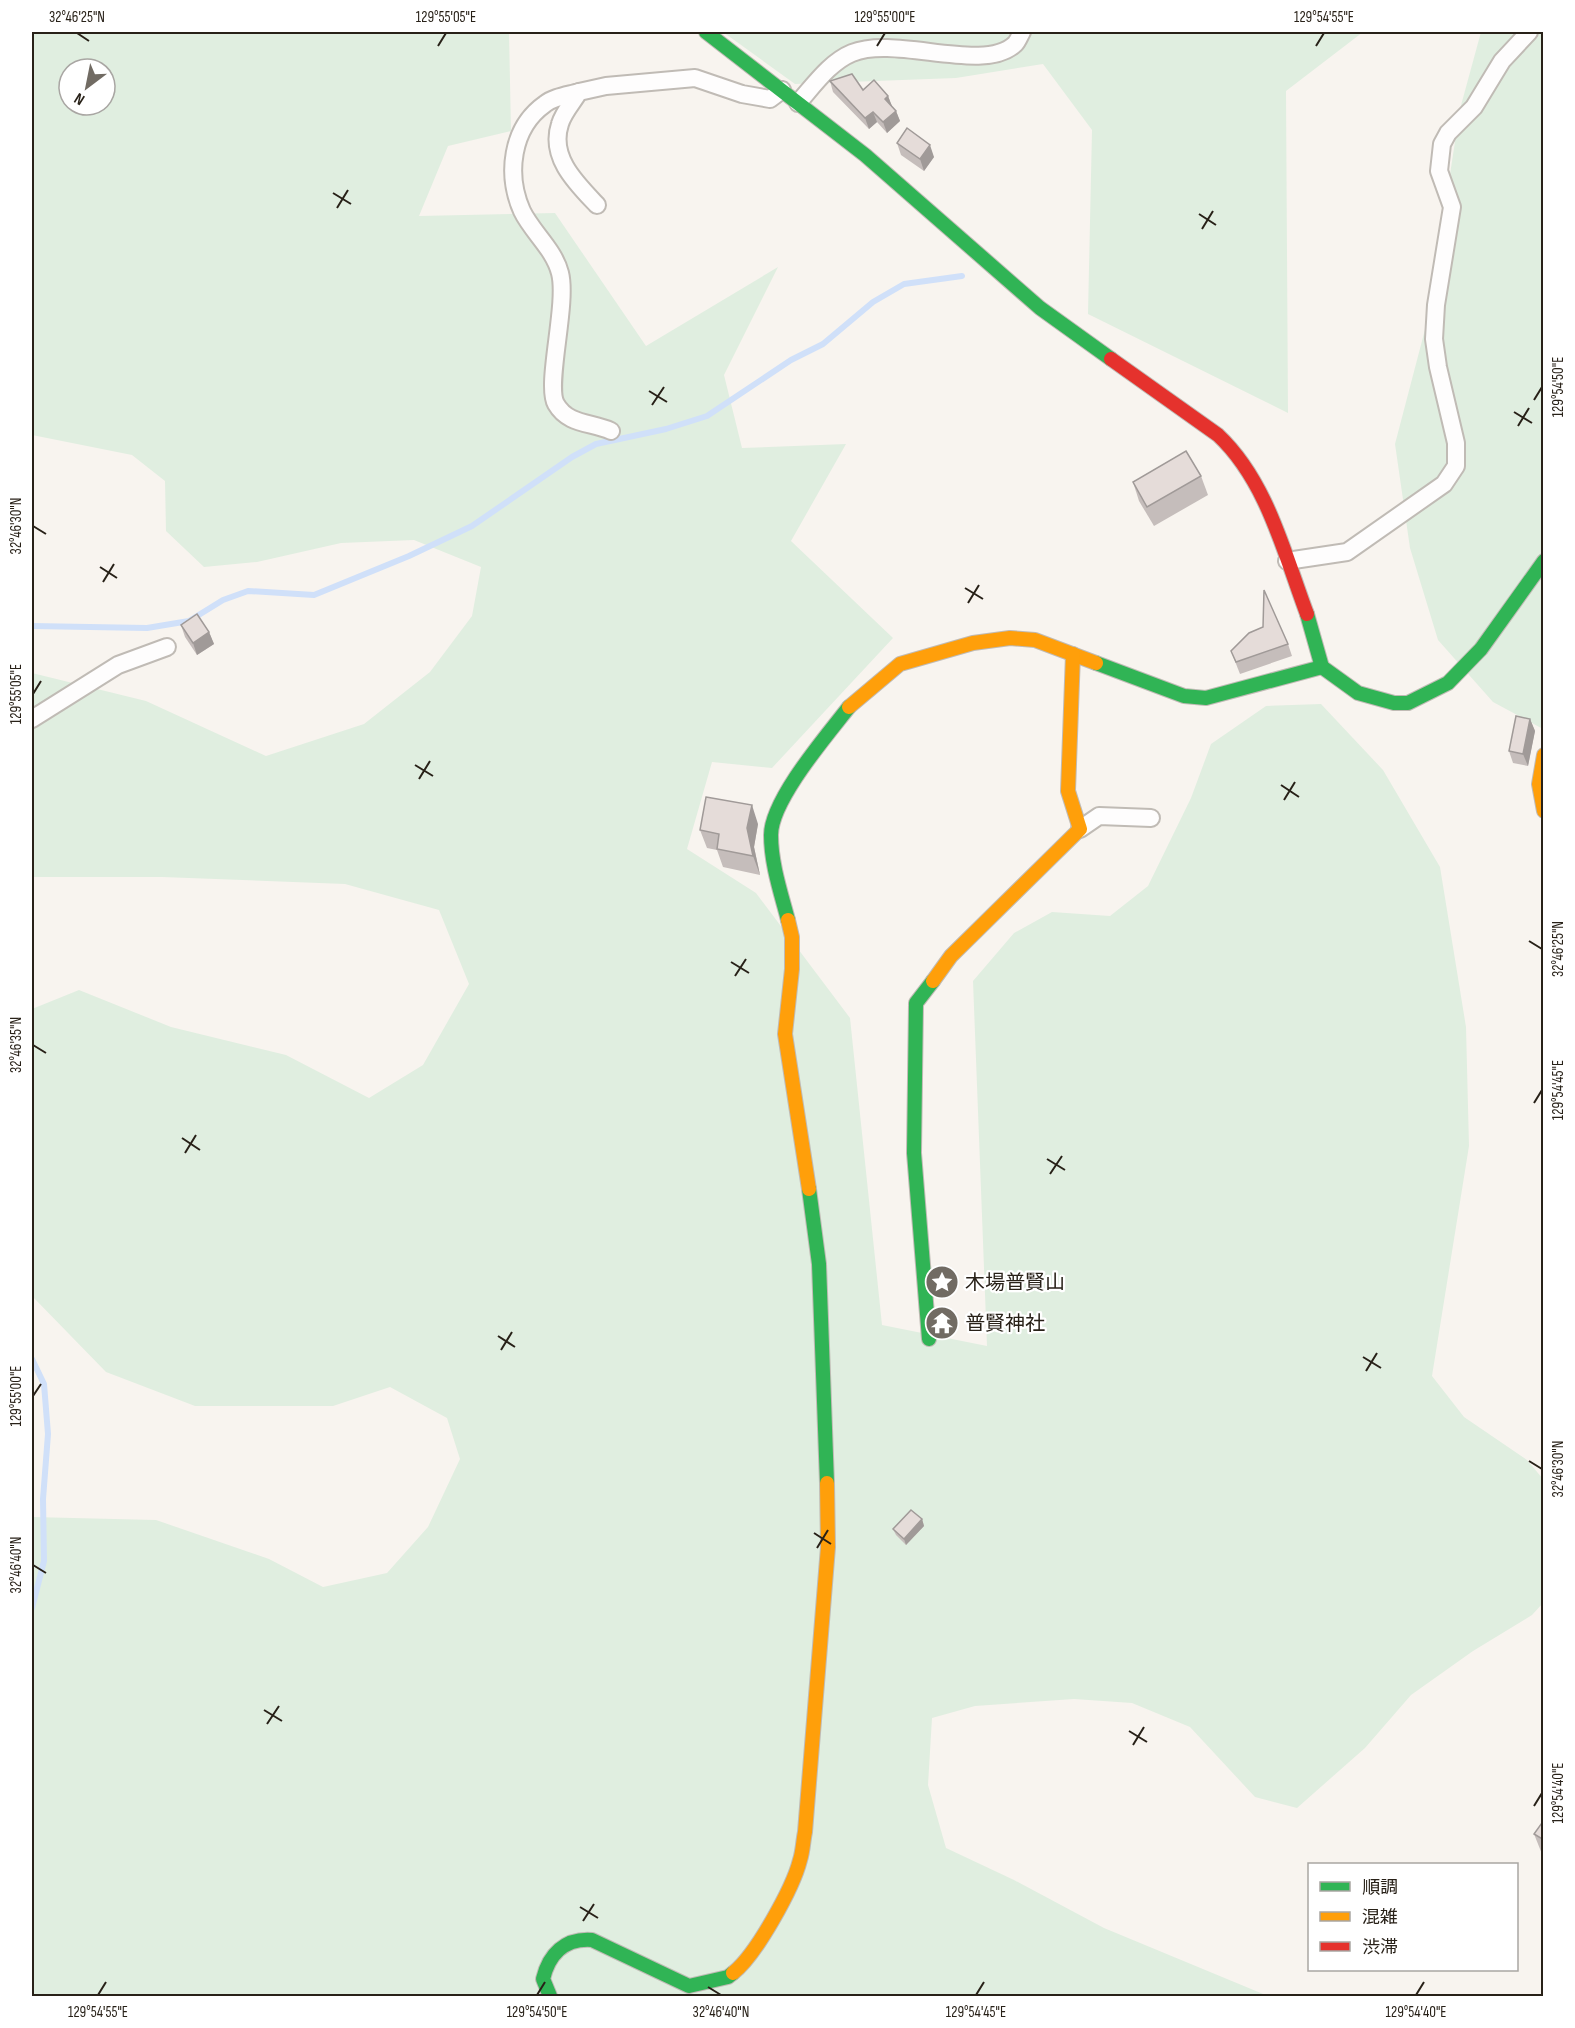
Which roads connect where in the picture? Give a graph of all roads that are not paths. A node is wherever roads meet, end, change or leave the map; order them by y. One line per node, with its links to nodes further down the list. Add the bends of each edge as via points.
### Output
1 (706, 32): 4 (street)
2 (1022, 32): 6 (street, via 1015,44 983,56 890,47 851,53 830,67)
3 (1529, 32): 9 (street, via 1502,61 1474,107 1442,144 1439,171 1452,207 1434,339 1456,443 1456,466 1444,484 1347,552)
4 (782, 90): 5 (street, via 770,99 695,78); 6 (street)
5 (579, 92): 7 (street, via 560,124 557,148 570,176); 8 (street, via 545,103 524,128 514,149 513,173 523,212 560,272 554,402 576,422)
6 (798, 103): 9 (street, via 865,155 1040,308 1232,448 1257,484)
7 (597, 205)
8 (610, 430)
9 (1287, 561): 13 (street)
10 (1544, 561): 13 (street, via 1480,649 1448,683 1426,696 1408,703 1375,699 1358,693)
11 (167, 647): 14 (street, via 118,665)
12 (1073, 654): 13 (street, via 1184,696 1206,698); 18 (street, via 1068,791); 20 (street, via 1035,640 1010,638 973,643 900,664 852,703 808,760 782,802 771,832 772,857 792,937 785,1034 819,1264 827,1463 828,1546 800,1862 774,1918 742,1965 728,1977 689,1986 581,1938 562,1945 550,1958 543,1979)
13 (1322, 667)
14 (32, 719)
15 (1544, 755): 16 (street, via 1539,784)
16 (1544, 811)
17 (1151, 819): 18 (street, via 1099,816)
18 (1080, 829): 19 (street, via 951,956 916,1003 914,1153)
19 (929, 1339)
20 (550, 1996)

